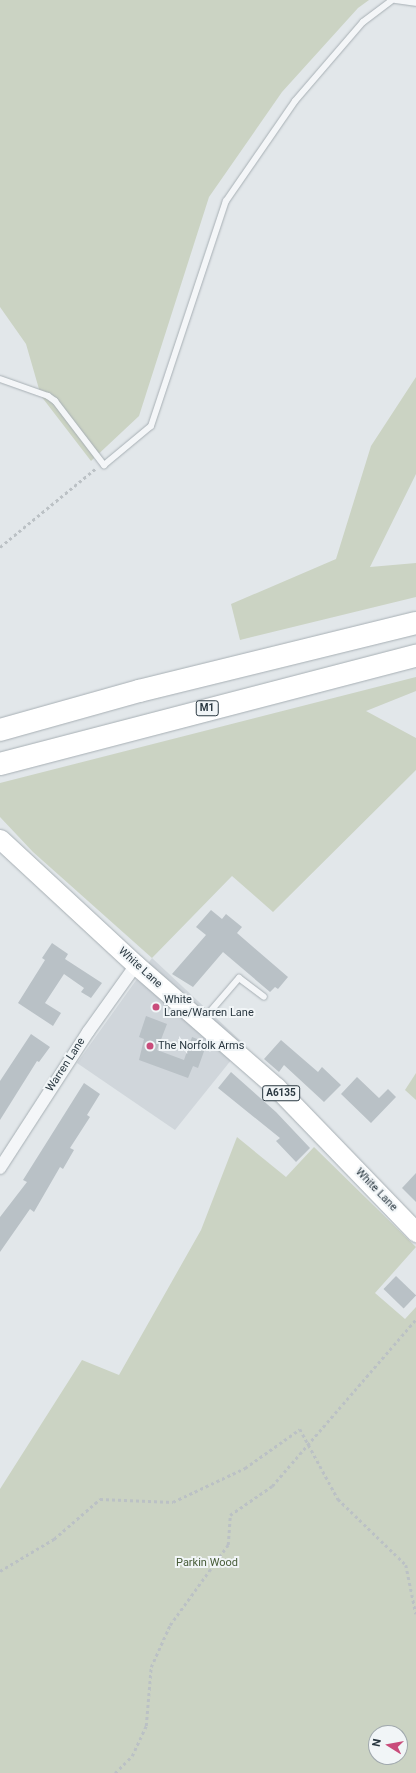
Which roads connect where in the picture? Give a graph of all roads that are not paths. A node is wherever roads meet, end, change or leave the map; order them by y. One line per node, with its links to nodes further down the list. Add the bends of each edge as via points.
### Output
1 (393, 0): 2 (lane); 3 (lane, via 363,22 295,101 226,201 150,426 104,465 55,401 48,396)
2 (416, 3)
3 (0, 379)
4 (416, 623): 6 (highway, via 139,691)
5 (416, 656): 7 (highway, M1)
6 (0, 730)
7 (0, 764)
8 (0, 840): 9 (main road, White Lane / A6135)
9 (136, 965): 11 (main road, White Lane / A6135); 12 (street, Warren Lane, via 88,1032)
10 (264, 997): 11 (lane, via 239,978)
11 (201, 1022): 13 (main road, White Lane / A6135, via 276,1087)
12 (0, 1168)
13 (416, 1232)

